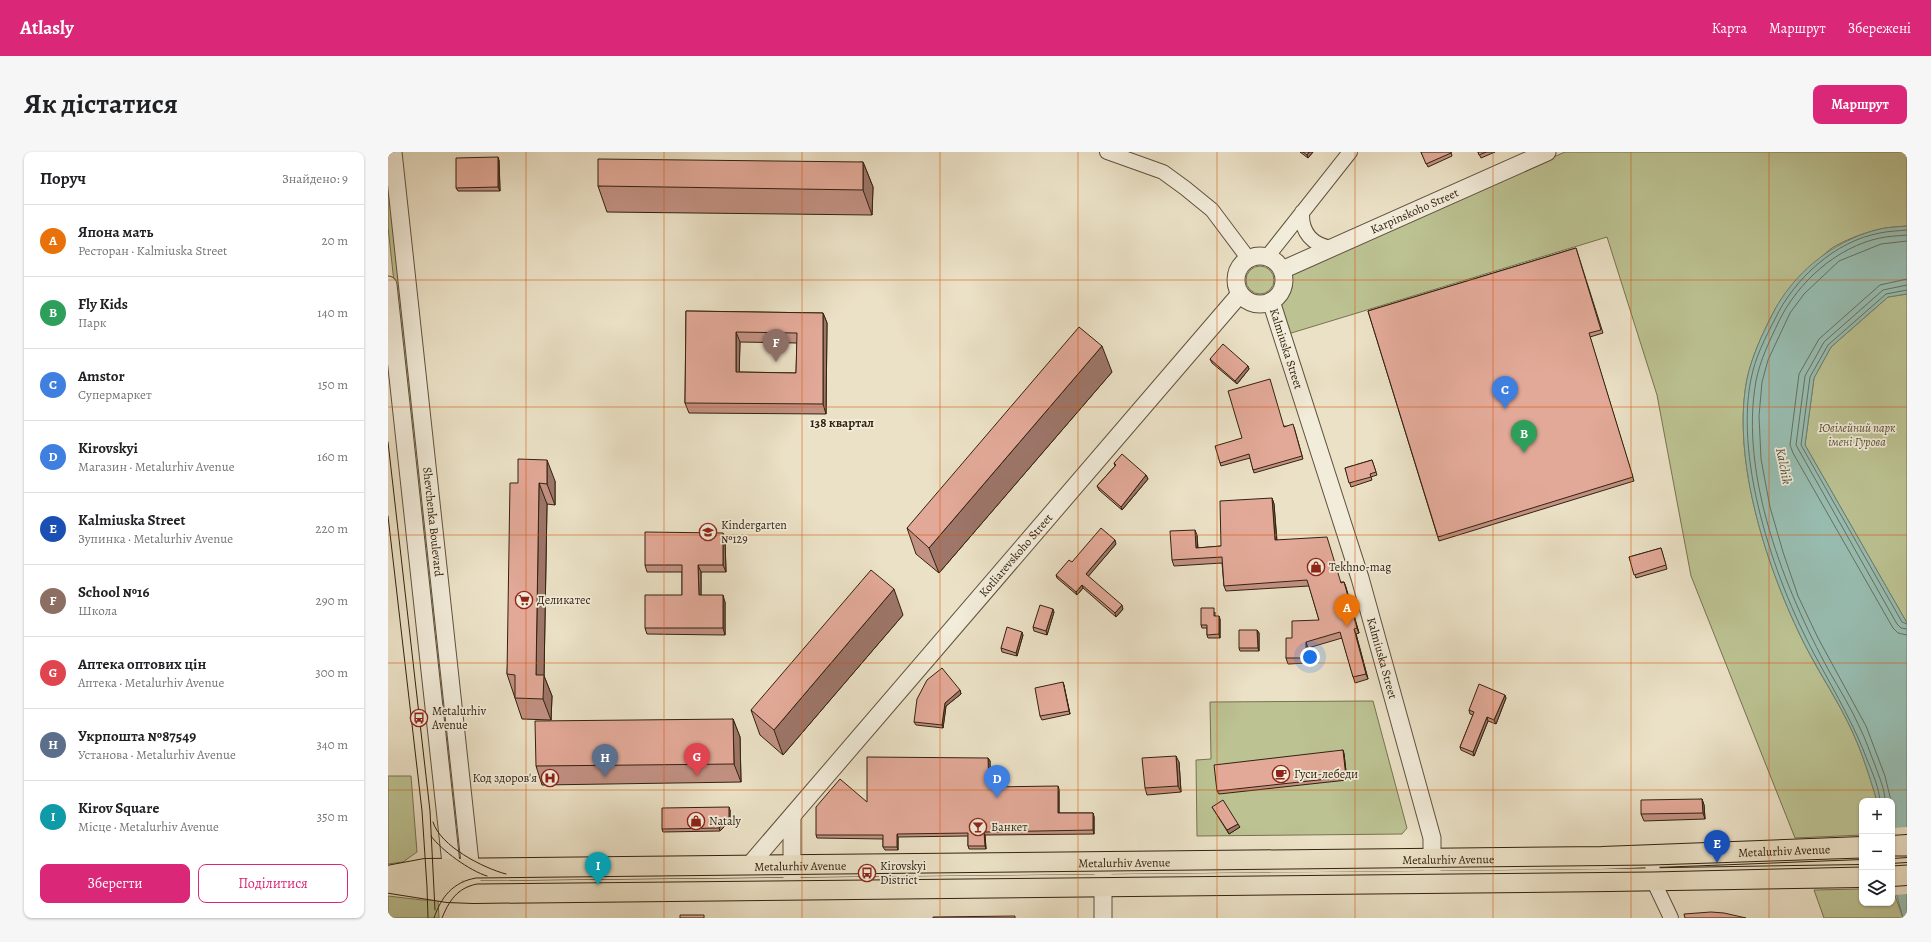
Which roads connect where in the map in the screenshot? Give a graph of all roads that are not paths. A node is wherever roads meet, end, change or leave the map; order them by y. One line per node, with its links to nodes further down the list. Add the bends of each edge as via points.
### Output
1 (393, 152): 22 (street, Shevchenka Boulevard)
2 (1107, 152): 8 (street, via 1163,172 1185,188 1212,210)
3 (1350, 152): 5 (street)
4 (1547, 152): 6 (street, Karpinskoho Street)
5 (1302, 212): 6 (street, via 1303,225 1309,237 1319,245); 7 (street)
6 (1332, 248): 9 (street, Karpinskoho Street)
7 (1267, 257): 8 (street); 9 (street)
8 (1248, 258): 11 (street, via 1237,272 1236,283)
9 (1282, 270): 12 (street, via 1282,288 1276,298)
10 (388, 285): 22 (street, Shevchenka Boulevard)
11 (1240, 294): 12 (street, via 1254,303); 13 (street, Kotliarevskoho Street)
12 (1270, 301): 18 (street, Kalmiuska Street, via 1360,578 1432,838)
13 (792, 817): 20 (street); 21 (street, Kotliarevskoho Street)
14 (1907, 846): 15 (main road)
15 (1895, 847)
16 (1859, 848): 17 (main road, Metalurhiv Avenue)
17 (1652, 857): 18 (main road, Metalurhiv Avenue); 27 (street)
18 (1432, 860): 19 (main road, Metalurhiv Avenue); 29 (street, Kalmiuska Street)
19 (1103, 863): 20 (main road, Metalurhiv Avenue); 30 (street)
20 (792, 866): 21 (main road, Metalurhiv Avenue); 31 (street)
21 (748, 867): 22 (main road, Metalurhiv Avenue)
22 (461, 870): 26 (main road, Metalurhiv Avenue, via 423,870); 32 (street, Shevchenka Boulevard)
23 (1907, 874): 24 (main road)
24 (1895, 875)
25 (1859, 876): 27 (main road, Metalurhiv Avenue)
26 (388, 877)
27 (1653, 880): 29 (main road, Metalurhiv Avenue); 34 (street)
28 (388, 882): 32 (main road, Metalurhiv Avenue)
29 (1432, 882): 30 (main road, Metalurhiv Avenue)
30 (1103, 885): 31 (main road, Metalurhiv Avenue); 33 (street)
31 (792, 889): 32 (main road, Metalurhiv Avenue)
32 (464, 891)
33 (1104, 918)
34 (1671, 918)

